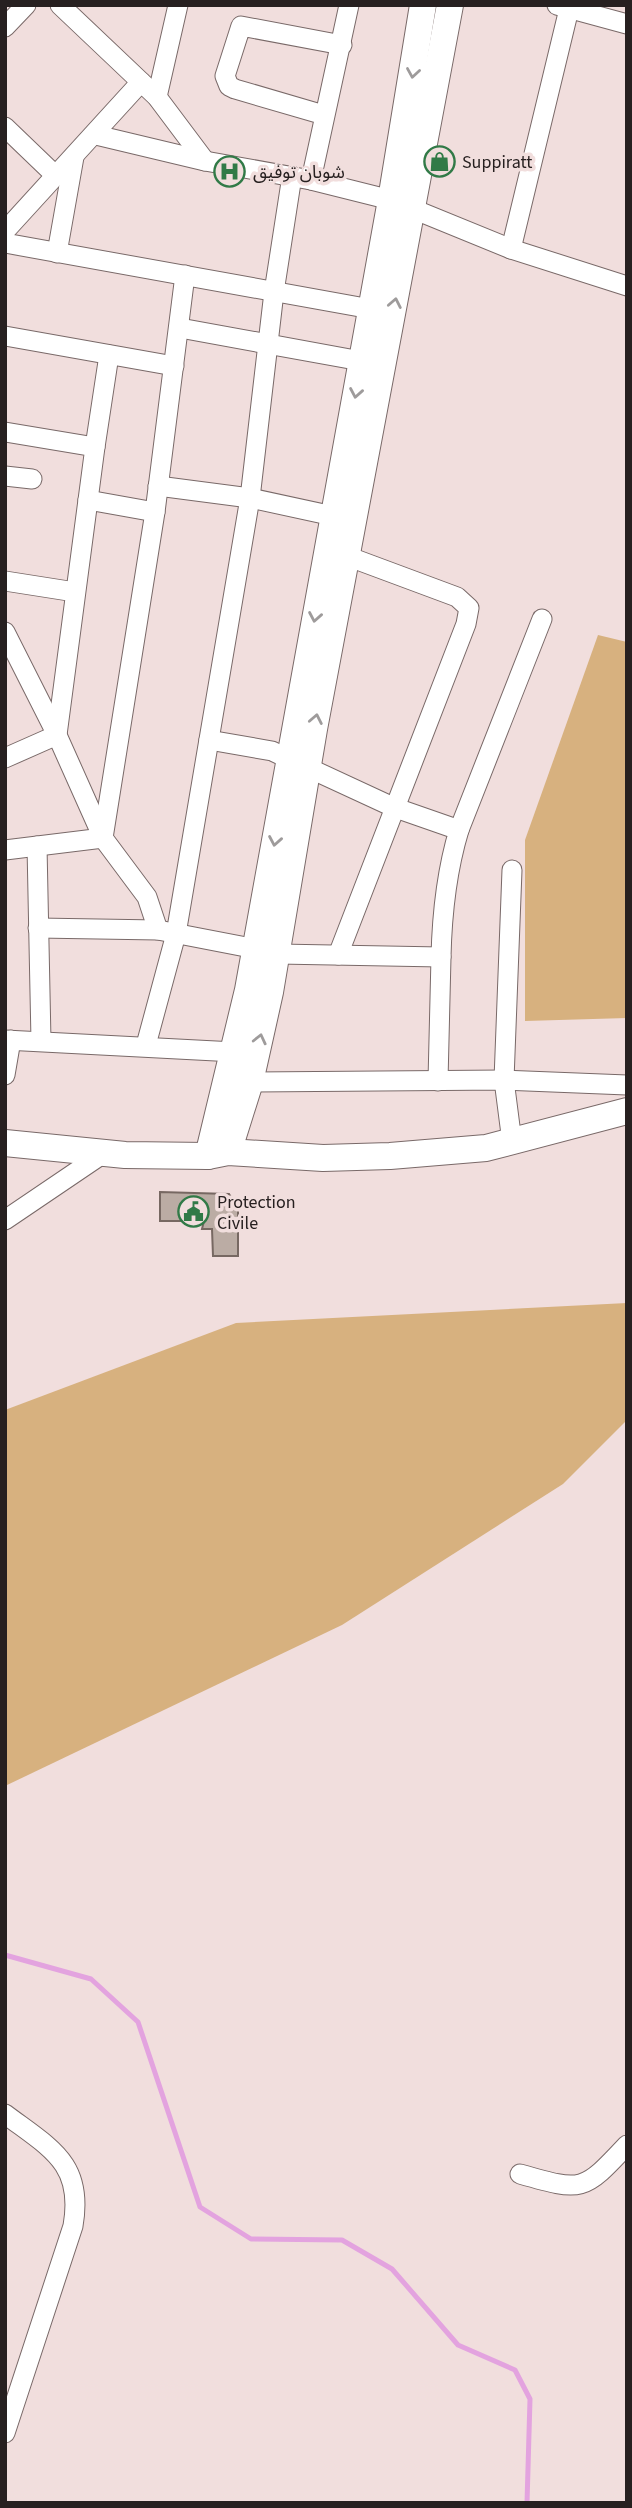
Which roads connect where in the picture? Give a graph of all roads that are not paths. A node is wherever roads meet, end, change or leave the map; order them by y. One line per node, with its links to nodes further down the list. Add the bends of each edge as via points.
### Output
1 (26, 5): 9 (street)
2 (60, 5): 11 (street)
3 (178, 5): 12 (street)
4 (349, 5): 10 (street)
5 (450, 5): 20 (main road)
6 (420, 6): 20 (main road, one-way to 20)
7 (563, 7): 8 (street); 23 (street)
8 (627, 24)
9 (5, 27)
10 (342, 45): 13 (street); 13 (street, via 241,26 225,76 235,89)
11 (141, 82): 12 (street); 15 (street)
12 (158, 97): 17 (street)
13 (324, 115): 19 (street)
14 (5, 127): 18 (street)
15 (96, 135): 16 (street); 17 (street)
16 (75, 155): 18 (street); 24 (street)
17 (205, 161): 19 (street)
18 (56, 176): 21 (street)
19 (302, 178): 20 (street); 27 (street)
20 (402, 205): 23 (street); 28 (main road); 43 (main road, one-way to 20)
21 (5, 231)
22 (5, 243): 24 (street)
23 (511, 249): 26 (street)
24 (57, 253): 25 (street)
25 (185, 275): 27 (street); 29 (street)
26 (627, 286)
27 (274, 292): 28 (street); 31 (street)
28 (371, 309): 33 (main road)
29 (180, 328): 31 (street); 34 (street)
30 (5, 337): 32 (street)
31 (268, 345): 33 (street); 40 (street)
32 (109, 355): 34 (street); 36 (street)
33 (362, 361): 43 (main road, one-way to 43)
34 (174, 366): 39 (street)
35 (5, 432): 36 (street)
36 (95, 447): 41 (street)
37 (5, 476): 38 (street)
38 (32, 478)
39 (158, 486): 40 (street); 42 (street)
40 (250, 498): 43 (street); 51 (street)
41 (88, 500): 42 (street); 46 (street)
42 (155, 512): 56 (street)
43 (344, 518): 44 (main road)
44 (337, 553): 53 (main road); 54 (street, via 457,597 469,608)
45 (5, 581): 46 (street)
46 (75, 592): 50 (street)
47 (542, 619): 55 (street)
48 (5, 632): 49 (street)
49 (11, 659): 50 (street)
50 (57, 735): 52 (street); 56 (street)
51 (209, 740): 53 (street, via 255,746); 61 (street)
52 (5, 758)
53 (298, 763): 54 (street); 62 (main road)
54 (393, 807): 55 (street); 63 (street)
55 (459, 831): 64 (street, via 448,868)
56 (103, 838): 57 (street); 61 (street)
57 (37, 846): 58 (street); 60 (street)
58 (5, 850)
59 (512, 870): 71 (street)
60 (38, 928): 61 (street); 67 (street)
61 (167, 932): 62 (street); 68 (street)
62 (267, 952): 63 (street); 65 (main road)
63 (338, 955): 64 (street)
64 (440, 957): 72 (street)
65 (259, 991): 69 (main road); 73 (main road, one-way to 65)
66 (8, 1040): 67 (street); 70 (street)
67 (41, 1041): 68 (street)
68 (146, 1045): 69 (street)
69 (235, 1052): 79 (main road)
70 (5, 1075)
71 (504, 1080): 72 (street); 74 (street); 76 (street)
72 (438, 1081): 73 (street)
73 (250, 1082): 79 (main road)
74 (627, 1085)
75 (627, 1111): 76 (main road)
76 (512, 1142): 79 (main road, via 390,1156)
77 (7, 1146): 78 (main road)
78 (104, 1153): 79 (main road); 80 (street)
79 (218, 1154)
80 (5, 1220)
81 (5, 2114): 84 (street, via 62,2162 71,2174 77,2204)
82 (627, 2145): 83 (street, via 585,2184 549,2183)
83 (520, 2174)
84 (5, 2433)

